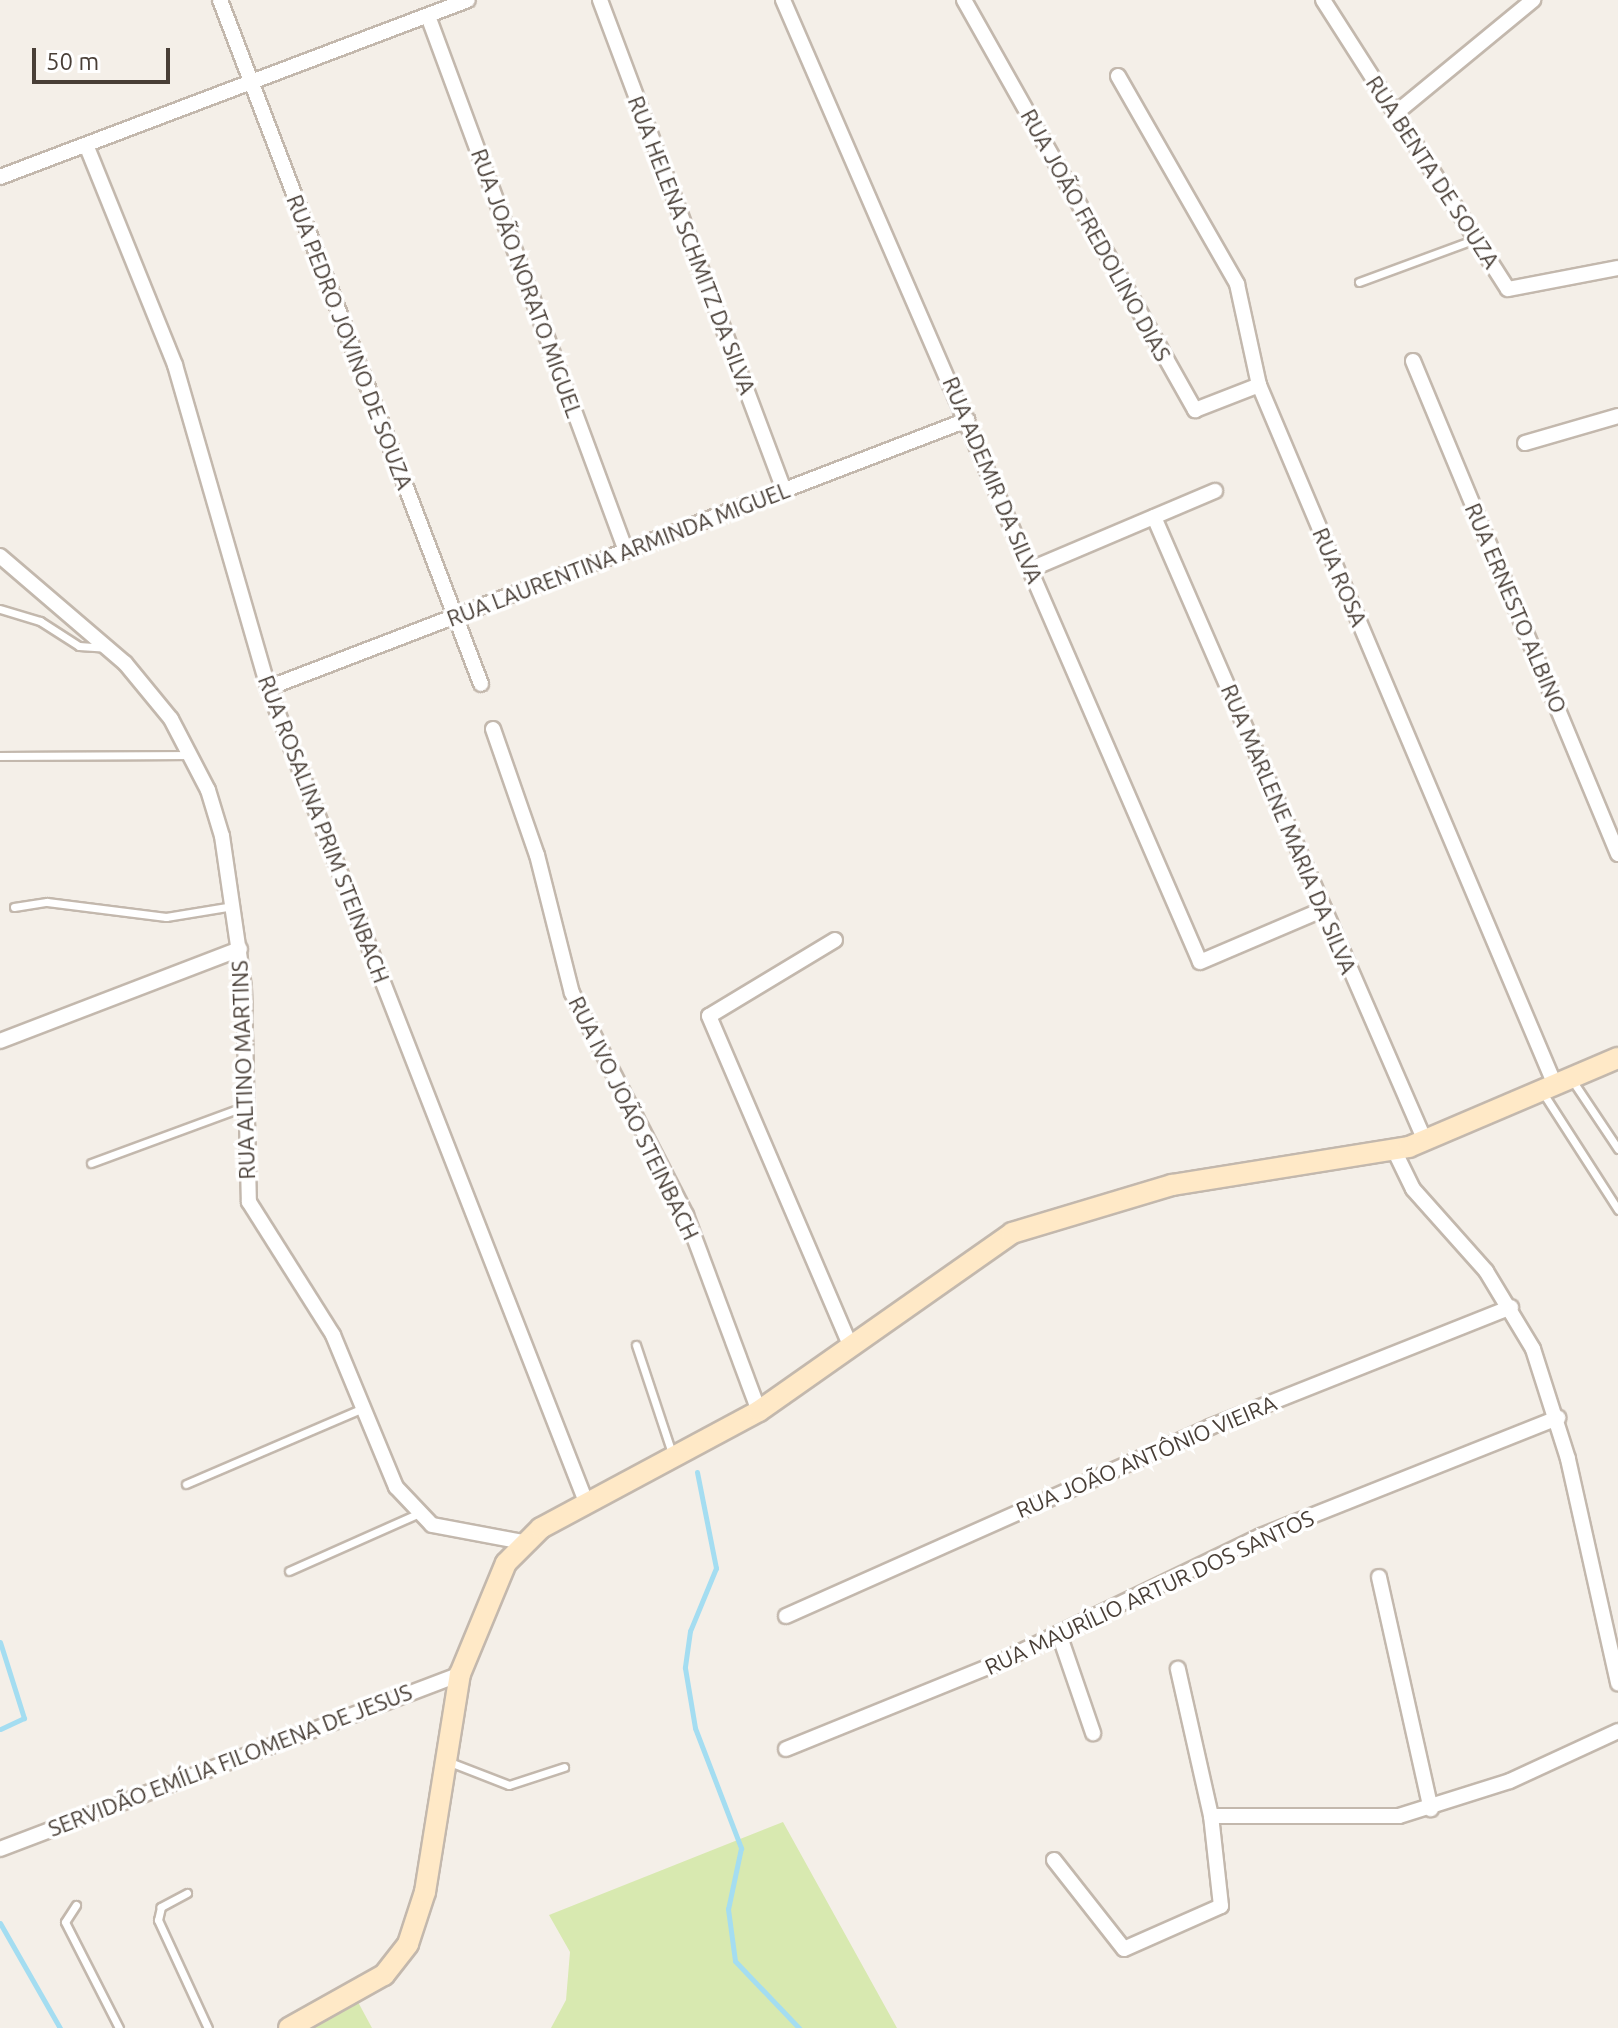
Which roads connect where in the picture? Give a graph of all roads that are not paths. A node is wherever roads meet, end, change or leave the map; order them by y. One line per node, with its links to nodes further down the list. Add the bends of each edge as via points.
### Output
1 (220, 0): 10 (street, RUA PEDRO JOVINO DE SOUZA)
2 (468, 0): 8 (street)
3 (600, 0): 22 (street, RUA HELENA SCHMITZ DA SILVA)
4 (783, 0): 20 (street, RUA ADEMIR DA SILVA)
5 (964, 0): 18 (street, RUA JOÃO FREDOLINO DIAS, via 1195,410)
6 (1323, 0): 11 (street, RUA BENTA DE SOUZA)
7 (1533, 0): 11 (street)
8 (428, 16): 10 (street); 25 (street, RUA JOÃO NORATO MIGUEL)
9 (1118, 76): 18 (street, RUA ROSA, via 1237,284)
10 (252, 84): 12 (street); 29 (street, RUA PEDRO JOVINO DE SOUZA)
11 (1396, 113): 14 (street, RUA BENTA DE SOUZA)
12 (87, 147): 13 (street); 32 (street, RUA ROSALINA PRIM STEINBACH, via 175,365)
13 (0, 177)
14 (1476, 239): 15 (street, RUA BENTA DE SOUZA, via 1508,289); 16 (lane)
15 (1618, 268)
16 (1359, 282)
17 (1413, 361): 36 (street, RUA ERNESTO ALBINO)
18 (1259, 385): 44 (street, RUA ROSA)
19 (1618, 416): 21 (street)
20 (967, 420): 22 (street, RUA LAURENTINA ARMINDA MIGUEL); 27 (street, RUA ADEMIR DA SILVA)
21 (1525, 443)
22 (784, 490): 25 (street, RUA LAURENTINA ARMINDA MIGUEL)
23 (1215, 491): 24 (street)
24 (1154, 517): 27 (street); 39 (street, RUA MARLENE MARIA DA SILVA)
25 (626, 551): 29 (street, RUA LAURENTINA ARMINDA MIGUEL)
26 (0, 556): 30 (street, RUA ALTINO MARTINS)
27 (1031, 569): 39 (street, RUA ADEMIR DA SILVA, via 1200,962)
28 (0, 609): 30 (lane, via 40,621 79,646)
29 (455, 616): 31 (street, RUA PEDRO JOVINO DE SOUZA); 32 (street, RUA LAURENTINA ARMINDA MIGUEL)
30 (108, 647): 34 (street, RUA ALTINO MARTINS, via 154,696)
31 (481, 684)
32 (268, 688): 59 (street, RUA ROSALINA PRIM STEINBACH)
33 (493, 729): 55 (street, RUA IVO JOÃO STEINBACH, via 537,855 572,993 686,1215)
34 (193, 755): 35 (lane); 37 (street, RUA ALTINO MARTINS, via 218,816)
35 (0, 756)
36 (1618, 854)
37 (233, 906): 38 (lane, via 166,917 47,902); 41 (street, RUA ALTINO MARTINS)
38 (14, 907)
39 (1324, 909): 46 (street, RUA MARLENE MARIA DA SILVA)
40 (835, 940): 53 (street, via 709,1016)
41 (240, 949): 42 (street); 45 (street, RUA ALTINO MARTINS)
42 (0, 1041)
43 (1618, 1058): 44 (main road)
44 (1556, 1085): 46 (main road); 47 (lane); 50 (lane)
45 (248, 1105): 49 (lane); 54 (street, RUA ALTINO MARTINS, via 249,1202 322,1315)
46 (1425, 1141): 48 (main road)
47 (1618, 1149)
48 (1394, 1150): 51 (street, via 1413,1189); 53 (main road, via 1172,1185 1054,1216 975,1253)
49 (91, 1163)
50 (1618, 1210)
51 (1511, 1307): 56 (street); 64 (street, RUA JOÃO ANTÔNIO VIEIRA, via 1210,1427)
52 (636, 1345): 57 (lane)
53 (850, 1345): 55 (main road)
54 (363, 1408): 58 (lane); 60 (street, RUA ALTINO MARTINS)
55 (759, 1411): 57 (main road)
56 (1558, 1418): 65 (street, RUA MAURÍLIO ARTUR DOS SANTOS, via 1261,1536); 68 (street)
57 (674, 1458): 59 (main road)
58 (186, 1484)
59 (586, 1502): 61 (main road)
60 (415, 1515): 61 (street, via 447,1531); 62 (lane)
61 (523, 1542): 67 (main road, via 482,1612)
62 (289, 1571)
63 (1379, 1577): 74 (street)
64 (786, 1616)
65 (1059, 1634): 70 (street); 71 (street, RUA MAURÍLIO ARTUR DOS SANTOS)
66 (1178, 1669): 75 (street)
67 (460, 1674): 72 (main road); 76 (street, SERVIDÃO EMÍLIA FILOMENA DE JESUS)
68 (1618, 1683)
69 (1618, 1731): 74 (street)
70 (1093, 1733)
71 (786, 1749)
72 (442, 1759): 73 (lane, via 509,1785); 82 (main road, via 425,1892 397,1963 363,1990)
73 (564, 1767)
74 (1431, 1809): 75 (street, via 1380,1818)
75 (1211, 1816): 77 (street, via 1221,1906 1133,1949 1115,1943)
76 (0, 1849)
77 (1054, 1860)
78 (187, 1893): 81 (lane, via 161,1907 158,1920)
79 (76, 1905): 80 (lane, via 65,1922)
80 (119, 2028)
81 (208, 2028)
82 (289, 2028)

